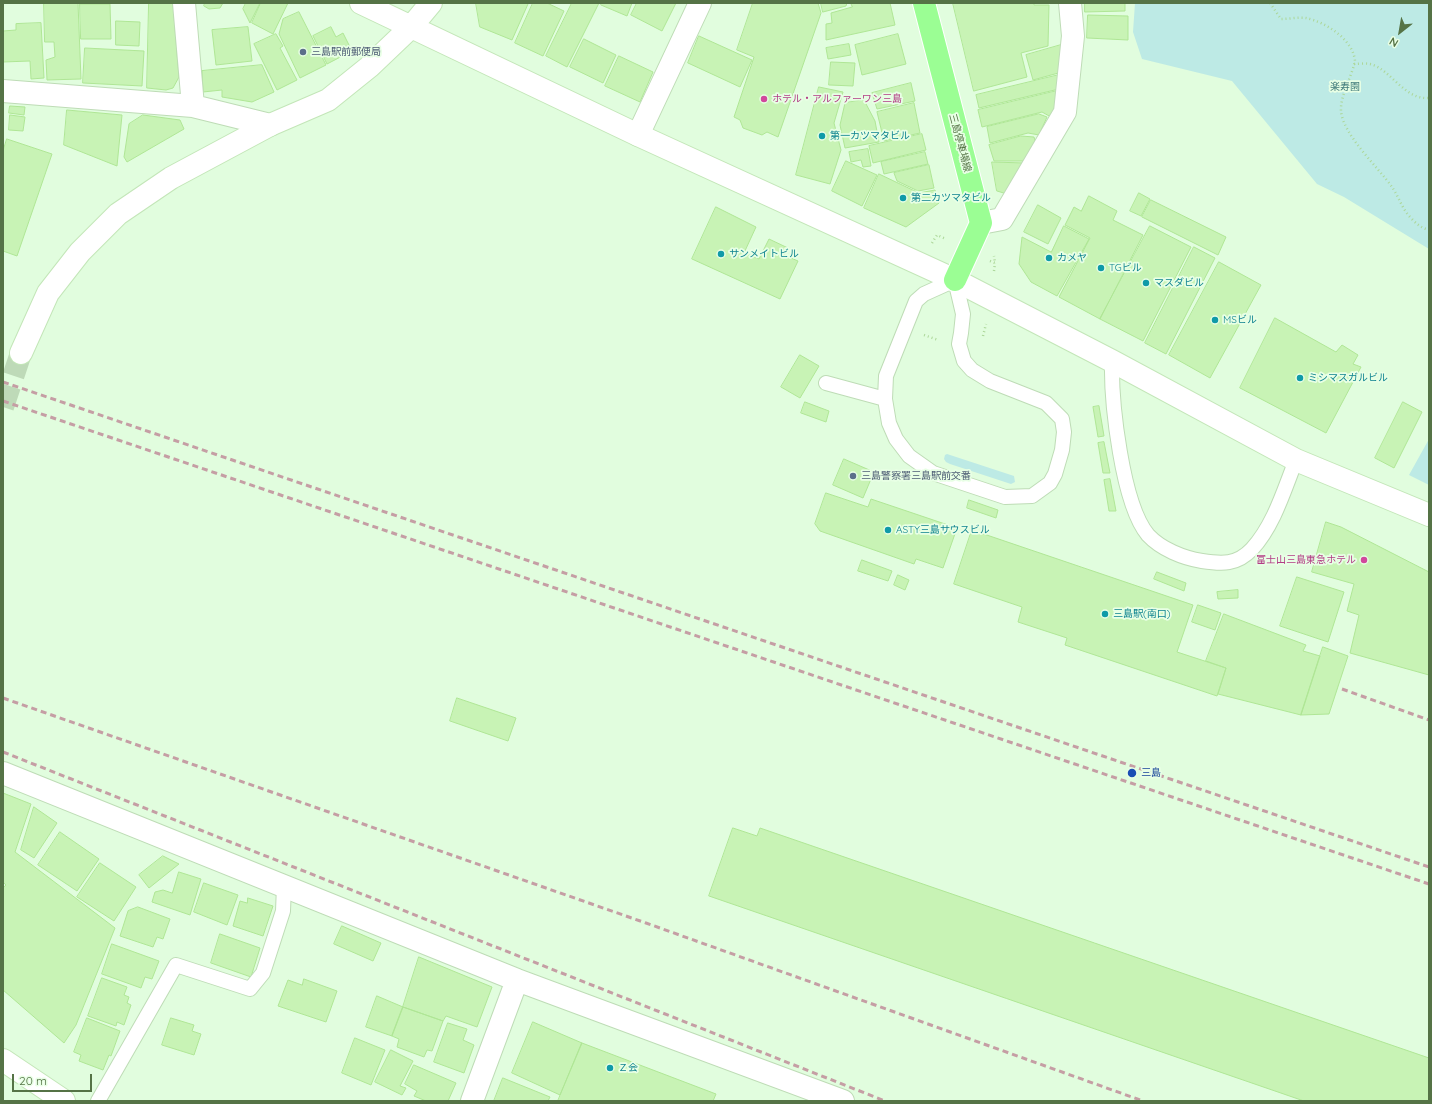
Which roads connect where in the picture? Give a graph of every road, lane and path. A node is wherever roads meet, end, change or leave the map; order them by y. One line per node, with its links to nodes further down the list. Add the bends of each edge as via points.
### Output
1 (184, 3): 12 (street)
2 (361, 3): 8 (street)
3 (431, 3): 8 (street)
4 (700, 3): 14 (street)
5 (924, 3): 15 (main road, 三島停車場線)
6 (1070, 3): 15 (street, via 1073,36 1065,112 1002,219)
7 (1270, 3): 9 (path, via 1281,19 1305,18 1329,28 1347,42 1355,55)
8 (411, 27): 13 (street, via 369,67 328,100); 14 (street)
9 (1354, 64): 11 (path, via 1366,63 1377,67 1406,90 1417,96); 16 (path, via 1342,102 1341,110 1346,126 1390,184 1407,214 1420,226)
10 (3, 91): 12 (street)
11 (1429, 98)
12 (192, 106): 13 (street)
13 (270, 125): 18 (street, via 170,178 118,214 80,252 48,293)
14 (638, 135): 17 (street)
15 (981, 222): 17 (main road)
16 (1429, 230)
17 (955, 280): 19 (street); 21 (lane, via 924,294 916,301 886,376); 21 (lane, via 963,314 959,344 964,361 972,370 990,381 1046,404 1062,419 1062,450 1050,483 1032,496 1005,497 933,473 909,456 896,439 889,423)
18 (21, 353)
19 (1112, 362): 22 (street); 22 (lane, via 1121,457 1136,516 1148,535 1165,548 1191,559 1214,563 1234,562 1251,550 1268,529)
20 (826, 383): 21 (lane)
21 (885, 399)
22 (1296, 460): 23 (street)
23 (1429, 516)
24 (3, 773): 25 (street)
25 (284, 886): 26 (street); 29 (lane, via 283,911 263,973 250,990 176,965)
26 (517, 980): 30 (street); 31 (street)
27 (3, 1060): 28 (street)
28 (64, 1101)
29 (98, 1101)
30 (472, 1101)
31 (843, 1101)

